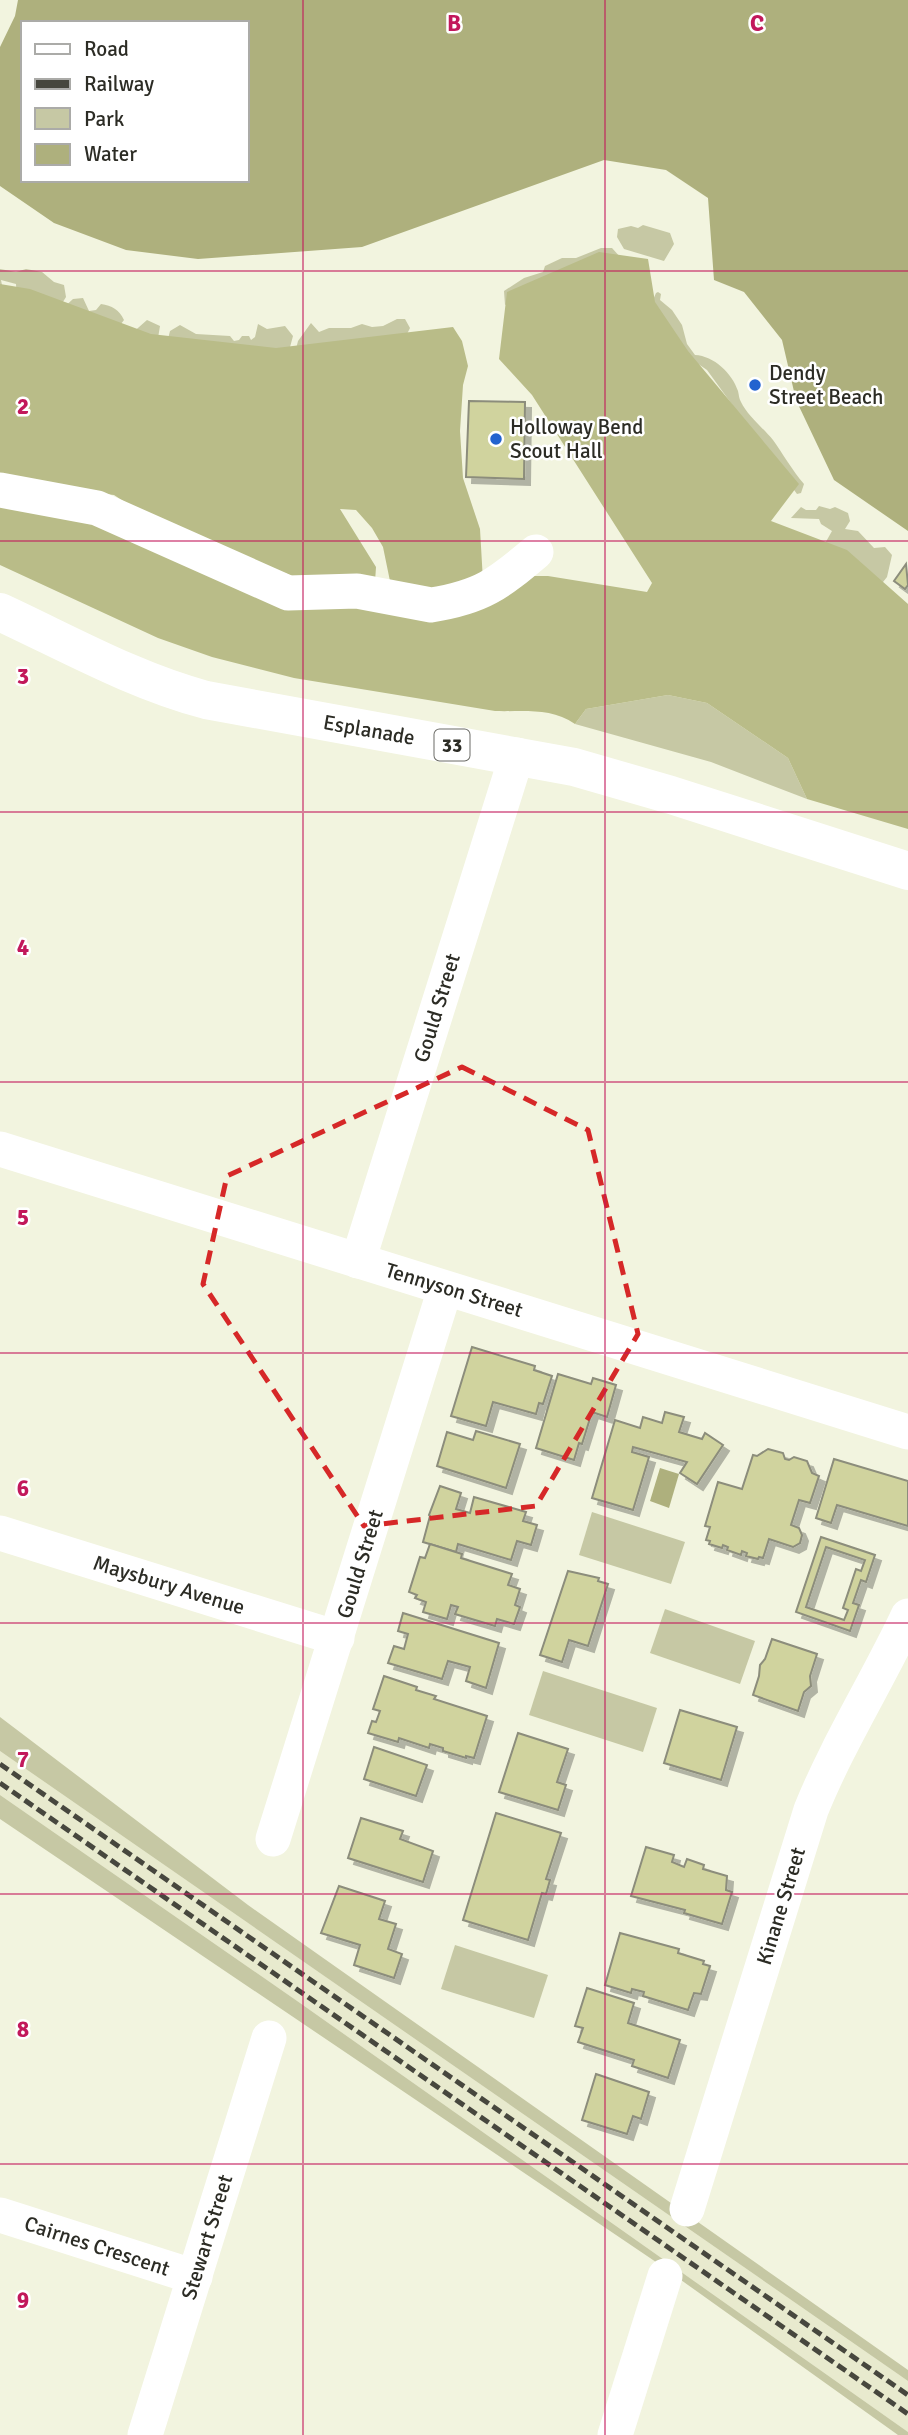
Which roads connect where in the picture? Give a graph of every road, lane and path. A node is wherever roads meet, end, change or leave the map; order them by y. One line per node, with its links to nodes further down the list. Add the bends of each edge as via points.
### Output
1 (0, 490): 2 (street, via 97,508 288,593 357,591 431,605 480,593)
2 (536, 552)
3 (0, 611): 4 (main road, Esplanade / 33, via 184,694)
4 (517, 755): 5 (main road, Esplanade / 33, via 659,791); 7 (street, Gould Street)
5 (908, 871)
6 (0, 1149): 7 (street, Tennyson Street)
7 (358, 1261): 8 (street, Tennyson Street)
8 (445, 1289): 9 (street, Tennyson Street); 12 (street, Gould Street)
9 (908, 1432)
10 (0, 1532): 12 (street, Maysbury Avenue)
11 (908, 1616): 15 (street, Kinane Street, via 811,1810)
12 (337, 1638): 13 (street, Gould Street)
13 (273, 1839)
14 (269, 2038): 18 (street, Stewart Street)
15 (687, 2209)
16 (0, 2215): 18 (street, Cairnes Crescent)
17 (665, 2276): 20 (street)
18 (195, 2277): 19 (street, Stewart Street)
19 (145, 2435)
20 (615, 2435)

